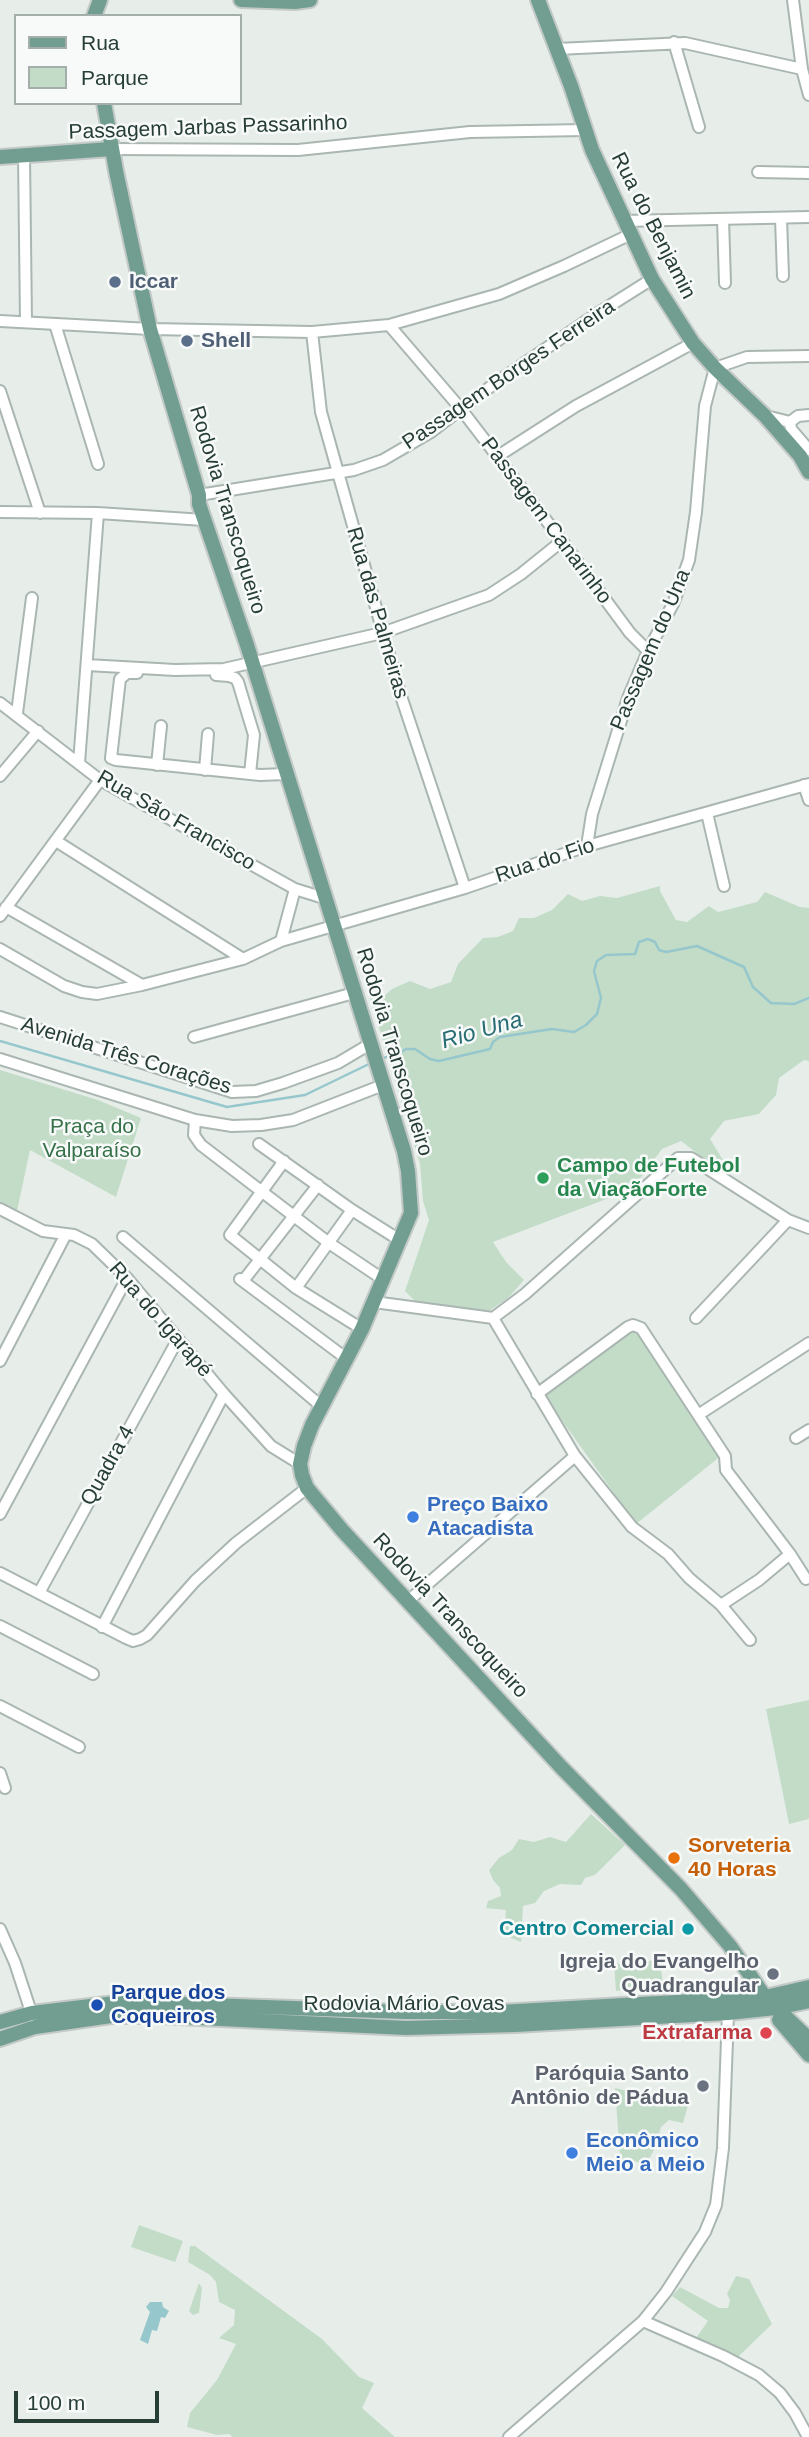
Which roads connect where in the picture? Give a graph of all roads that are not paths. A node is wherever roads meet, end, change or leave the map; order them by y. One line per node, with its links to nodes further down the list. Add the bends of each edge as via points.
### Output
1 (241, 0): 5 (main road)
2 (310, 0): 5 (main road)
3 (538, 0): 7 (main road, Rua do Benjamin)
4 (793, 0): 8 (street)
5 (257, 1)
6 (674, 42): 7 (street); 8 (street); 11 (street)
7 (557, 49): 12 (main road, Rua do Benjamin)
8 (802, 69): 9 (street)
9 (809, 95)
10 (104, 105): 13 (main road, Rodovia Transcoqueiro)
11 (699, 127)
12 (585, 130): 13 (street, Passagem Jarbas Passarinho, via 470,132 298,150); 21 (main road, Rua do Benjamin)
13 (111, 149): 14 (main road, Passagem Jarbas Passarinho); 30 (main road, Rodovia Transcoqueiro)
14 (24, 155): 15 (main road, Passagem Jarbas Passarinho); 27 (street)
15 (0, 157)
16 (758, 172): 17 (street)
17 (809, 173)
18 (809, 217): 19 (street)
19 (781, 218): 20 (street); 23 (street)
20 (723, 219): 21 (street); 25 (street)
21 (623, 221): 22 (main road, Rua do Benjamin)
22 (629, 235): 24 (main road, Rua do Benjamin); 29 (street, via 499,294)
23 (783, 276)
24 (652, 279): 32 (main road, Rua do Benjamin); 36 (street, Passagem Borges Ferreira)
25 (725, 283)
26 (0, 321): 27 (street)
27 (26, 322): 28 (street)
28 (55, 324): 30 (street); 42 (street)
29 (389, 325): 31 (street); 36 (street, Passagem Canarinho)
30 (150, 329): 31 (street); 45 (main road, Rodovia Transcoqueiro)
31 (313, 332): 44 (street, Rua das Palmeiras, via 321,412)
32 (693, 343): 34 (main road, Rua do Benjamin); 41 (street, via 576,406)
33 (809, 356): 34 (street, via 747,357)
34 (715, 368): 38 (main road, Rua do Benjamin); 53 (street, Passagem do Una, via 705,406 689,560)
35 (0, 391): 47 (street)
36 (461, 409): 41 (street, Passagem Canarinho); 44 (street, Passagem Borges Ferreira, via 383,460)
37 (809, 415): 39 (street)
38 (765, 416): 39 (street); 43 (main road, Rua do Benjamin)
39 (790, 422): 40 (street)
40 (809, 450)
41 (498, 456): 50 (street, Passagem Canarinho)
42 (98, 464)
43 (809, 472)
44 (338, 473): 45 (street, Passagem Borges Ferreira); 52 (street, Rua das Palmeiras)
45 (199, 495): 49 (main road, Rodovia Transcoqueiro)
46 (0, 512): 47 (street)
47 (40, 513): 48 (street)
48 (98, 513): 49 (street); 55 (street)
49 (204, 520): 54 (main road, Rodovia Transcoqueiro)
50 (562, 541): 52 (street, via 489,595); 53 (street, Passagem Canarinho)
51 (32, 598): 57 (street)
52 (382, 633): 54 (street); 74 (street, Rua das Palmeiras)
53 (648, 652): 72 (street, Passagem do Una, via 616,733)
54 (252, 663): 55 (street, via 185,670); 65 (main road, Rodovia Transcoqueiro)
55 (87, 665): 61 (street)
56 (0, 703): 57 (street, Rua São Francisco)
57 (17, 713): 59 (street, Rua São Francisco)
58 (161, 726): 62 (street)
59 (38, 731): 61 (street, Rua São Francisco); 66 (street)
60 (208, 734): 63 (street)
61 (79, 763): 67 (street, Rua São Francisco)
62 (157, 765): 63 (street); 64 (street, via 111,758 120,679 127,673 236,678 254,735)
63 (205, 770): 64 (street)
64 (250, 774): 65 (street)
65 (286, 774): 76 (main road, Rodovia Transcoqueiro)
66 (0, 776)
67 (100, 780): 71 (street); 75 (street, Rua São Francisco)
68 (806, 785): 69 (street); 70 (street, Rua do Fio)
69 (809, 800)
70 (708, 813): 72 (street, Rua do Fio); 73 (street)
71 (56, 841): 77 (street); 81 (street)
72 (587, 846): 74 (street, Rua do Fio)
73 (724, 886)
74 (465, 888): 78 (street, Rua do Fio)
75 (295, 889): 76 (street, Rua São Francisco); 79 (street)
76 (327, 899): 78 (main road, Rodovia Transcoqueiro)
77 (3, 911): 82 (street)
78 (334, 926): 79 (street, Rua do Fio); 83 (main road, Rodovia Transcoqueiro)
79 (281, 942): 81 (street, Rua do Fio)
80 (0, 949): 82 (street, Rua do Fio, via 82,992 97,994)
81 (243, 959): 82 (street, Rua do Fio)
82 (142, 985)
83 (354, 993): 85 (street); 86 (main road, Rodovia Transcoqueiro)
84 (0, 1017): 86 (street, Avenida Três Corações, via 232,1092 283,1083)
85 (194, 1037)
86 (371, 1047): 88 (main road, Rodovia Transcoqueiro)
87 (0, 1059): 89 (street, Avenida Três Corações)
88 (382, 1081): 89 (street, Avenida Três Corações, via 293,1120 232,1126); 101 (main road, Rodovia Transcoqueiro, via 404,1151 411,1192 411,1213)
89 (195, 1120): 93 (street, via 194,1135 201,1145)
90 (259, 1144): 91 (street)
91 (284, 1161): 92 (street); 93 (street)
92 (318, 1185): 95 (street); 96 (street)
93 (262, 1191): 96 (street); 103 (street, via 230,1236)
94 (0, 1210): 99 (street, Rua do Igarapé, via 43,1231)
95 (352, 1210): 101 (street); 102 (street)
96 (295, 1216): 102 (street); 103 (street)
97 (788, 1220): 98 (street); 108 (street, via 691,1158 678,1158); 109 (street)
98 (809, 1228)
99 (66, 1234): 104 (street, Rua do Igarapé, via 92,1244); 114 (street)
100 (123, 1237): 117 (street)
101 (401, 1241): 105 (main road, Rodovia Transcoqueiro)
102 (329, 1243): 105 (street); 106 (street)
103 (260, 1258): 106 (street); 113 (street, via 242,1280)
104 (127, 1278): 111 (street, Rua do Igarapé); 124 (street)
105 (384, 1280): 107 (main road, Rodovia Transcoqueiro)
106 (296, 1288): 110 (street)
107 (374, 1302): 108 (street); 110 (main road, Rodovia Transcoqueiro)
108 (494, 1318): 116 (street)
109 (695, 1318)
110 (362, 1329): 113 (main road, Rodovia Transcoqueiro)
111 (178, 1339): 115 (street, Rua do Igarapé); 128 (street, Quadra 4)
112 (809, 1343): 118 (street)
113 (347, 1359): 117 (main road, Rodovia Transcoqueiro)
114 (0, 1360)
115 (224, 1394): 122 (street, Rua do Igarapé, via 271,1446); 132 (street)
116 (537, 1394): 118 (street, via 636,1326); 121 (street)
117 (321, 1406): 122 (main road, Rodovia Transcoqueiro)
118 (698, 1415): 125 (street, via 725,1456 726,1470)
119 (809, 1430): 120 (street)
120 (796, 1438)
121 (575, 1456): 129 (street); 130 (street, via 632,1527)
122 (300, 1464): 123 (main road, Rodovia Transcoqueiro)
123 (307, 1488): 129 (main road, Rodovia Transcoqueiro); 132 (street, via 195,1581 147,1635 133,1641)
124 (0, 1514)
125 (790, 1554): 127 (street); 130 (street)
126 (0, 1573): 128 (street)
127 (806, 1579)
128 (39, 1593): 132 (street)
129 (408, 1601): 141 (main road, Rodovia Transcoqueiro, via 710,1921)
130 (721, 1605): 133 (street)
131 (0, 1626): 134 (street)
132 (102, 1627)
133 (750, 1640)
134 (93, 1674)
135 (0, 1706): 136 (street)
136 (79, 1747)
137 (0, 1773): 138 (street)
138 (5, 1788)
139 (0, 1929): 145 (street)
140 (809, 1987): 141 (main road, Rodovia Mário Covas)
141 (765, 1997): 143 (main road, Rodovia Transcoqueiro); 145 (main road, Rodovia Mário Covas, via 500,2012 152,2001)
142 (809, 2001): 143 (main road, Rodovia Mário Covas)
143 (776, 2008): 144 (main road, Rodovia Mário Covas); 148 (main road); 149 (main road, via 780,2022)
144 (728, 2013): 145 (main road, Rodovia Mário Covas, via 406,2028 159,2016); 150 (street, via 716,2205 684,2266)
145 (34, 2020): 146 (main road, Rodovia Mário Covas); 147 (main road, Rodovia Mário Covas)
146 (0, 2022)
147 (0, 2039)
148 (809, 2039)
149 (809, 2055)
150 (643, 2320): 151 (street); 152 (street, via 759,2375 780,2393)
151 (509, 2437)
152 (807, 2437)

